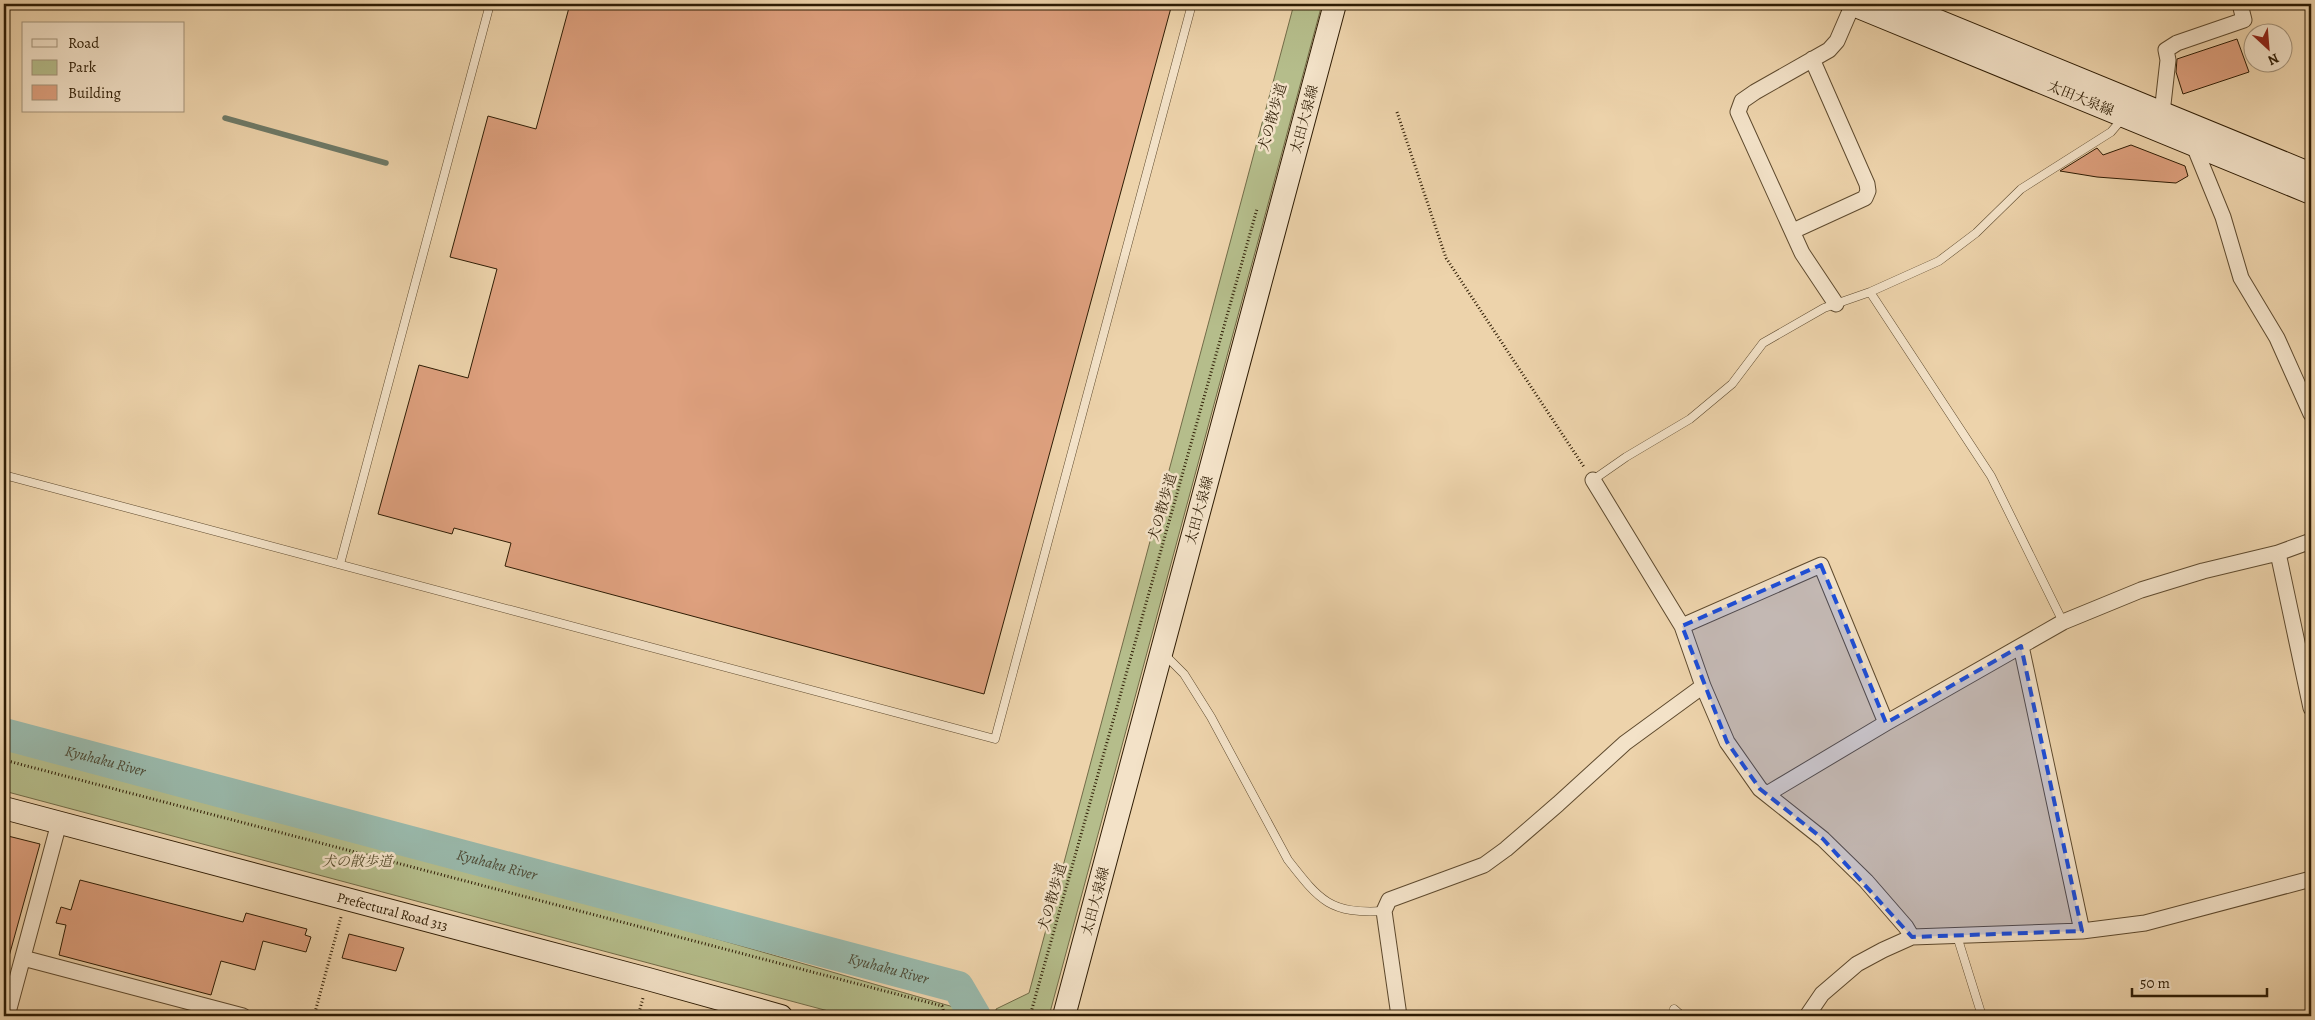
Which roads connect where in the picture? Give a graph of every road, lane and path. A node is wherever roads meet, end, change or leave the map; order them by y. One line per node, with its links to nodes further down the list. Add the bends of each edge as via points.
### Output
1 (490, 4): 25 (lane)
2 (1192, 4): 25 (lane, via 995,739)
3 (1335, 4): 29 (main road, 太田大泉線)
4 (1852, 4): 7 (street, via 1837,41); 8 (main road, 太田大泉線)
5 (1897, 4): 8 (main road, 太田大泉線)
6 (2240, 4): 10 (street, via 2244,20 2177,43 2166,50 2168,60)
7 (1812, 59): 16 (street, via 1742,101 1738,112); 16 (street, via 1868,191 1864,198)
8 (2129, 108): 10 (main road, 太田大泉線); 11 (main road, 太田大泉線); 17 (lane, via 2111,132 2021,189 1976,233 1939,261)
9 (1397, 112): 22 (path, via 1446,258)
10 (2162, 112): 11 (street); 13 (main road, 太田大泉線)
11 (2171, 136): 12 (main road, 太田大泉線)
12 (2194, 146): 14 (main road, 太田大泉線); 19 (street, via 2223,217 2241,278)
13 (2311, 174)
14 (2311, 193)
15 (1259, 204): 52 (path, 犬の散歩道)
16 (1793, 231): 18 (street, via 1802,253)
17 (1870, 292): 18 (lane); 26 (lane, via 1991,476)
18 (1836, 304): 22 (lane, via 1763,343 1732,384 1697,413)
19 (2304, 380): 20 (street)
20 (2311, 414)
21 (4, 475): 25 (lane)
22 (1593, 480): 27 (street)
23 (2311, 541): 24 (street)
24 (2278, 553): 26 (street, via 2141,590); 31 (street)
25 (340, 564)
26 (2063, 622): 28 (street)
27 (1682, 626): 30 (street); 32 (street, via 1821,565)
28 (2020, 646): 32 (street); 40 (street)
29 (1161, 652): 38 (lane, via 1184,674 1211,717 1288,860 1304,882 1322,899 1340,908 1357,912); 53 (main road, 太田大泉線)
30 (1703, 686): 34 (street, via 1727,742); 38 (street, via 1625,743 1484,865 1389,900)
31 (2311, 708)
32 (1886, 723): 34 (street)
33 (4, 760): 51 (path, via 942,1006)
34 (1767, 794): 42 (street, via 1823,839 1872,888)
35 (4, 808): 36 (main road, Prefectural Road 313)
36 (59, 822): 43 (street); 50 (main road, Prefectural Road 313)
37 (2311, 879): 40 (street, via 2145,923)
38 (1384, 911): 54 (street)
39 (342, 914): 48 (path)
40 (2082, 931): 41 (street)
41 (1957, 936): 42 (street); 57 (lane)
42 (1912, 938): 56 (street, via 1858,964 1822,994)
43 (23, 958): 46 (street); 47 (street)
44 (643, 997): 49 (path)
45 (1674, 1010): 55 (lane)
46 (7, 1016)
47 (243, 1016)
48 (314, 1016)
49 (638, 1016)
50 (781, 1016)
51 (945, 1016)
52 (1030, 1016)
53 (1064, 1016)
54 (1399, 1016)
55 (1682, 1016)
56 (1807, 1016)
57 (1982, 1016)

